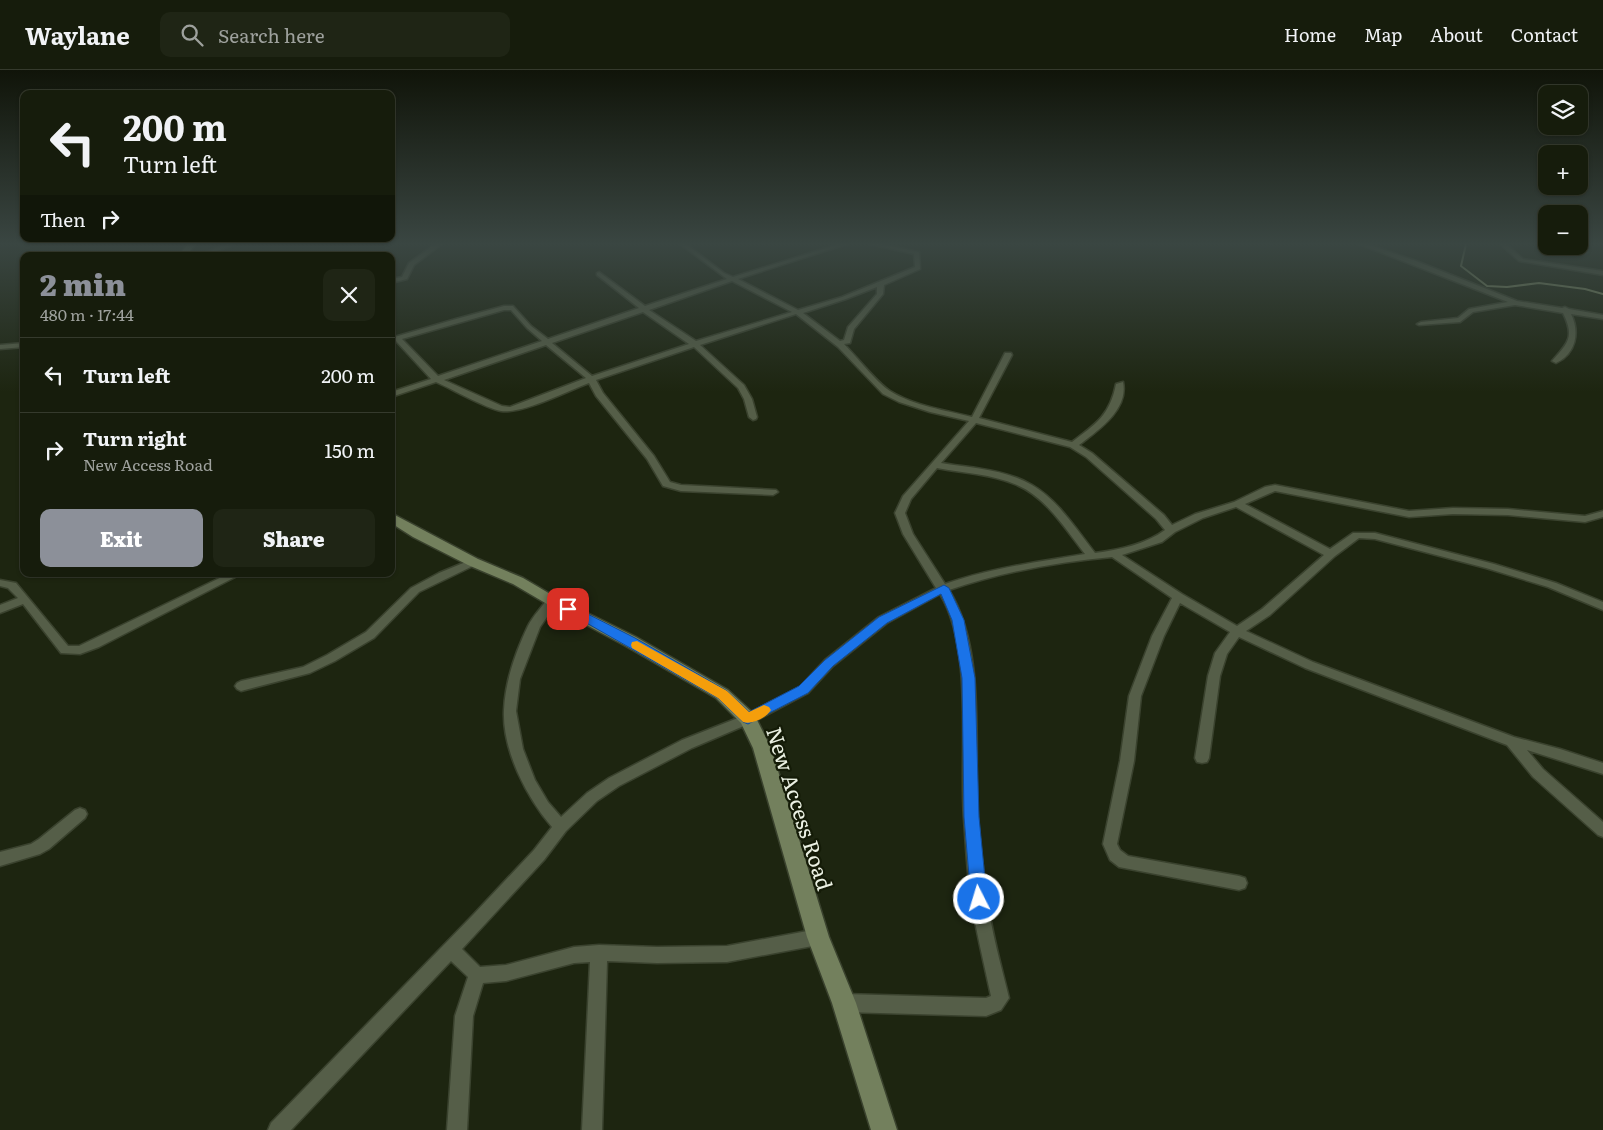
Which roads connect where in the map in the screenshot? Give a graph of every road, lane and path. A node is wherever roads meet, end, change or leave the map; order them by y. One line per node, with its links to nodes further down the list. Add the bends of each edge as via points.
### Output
1 (624, 293): 9 (street)
2 (691, 293): 9 (street)
3 (760, 293): 10 (street)
4 (856, 293): 10 (street)
5 (880, 293): 15 (street, via 851,328 847,341)
6 (1492, 293): 7 (street)
7 (1516, 303): 8 (street); 12 (street, via 1471,310 1460,320)
8 (1565, 309): 11 (street); 20 (street, via 1573,333 1572,344)
9 (645, 310): 14 (street); 17 (street)
10 (796, 312): 15 (street); 17 (street)
11 (1603, 317)
12 (1421, 324)
13 (395, 340): 14 (street, via 509,307); 21 (street)
14 (547, 342): 21 (street); 22 (street)
15 (839, 343): 26 (street, via 886,392 902,400)
16 (20, 345): 18 (street)
17 (696, 345): 22 (street); 25 (street, via 741,387)
18 (0, 347)
19 (1008, 355): 26 (street)
20 (1556, 361)
21 (436, 379): 22 (street, via 500,408 510,409); 24 (street)
22 (590, 379): 29 (street, via 598,394 651,458 666,484 681,488)
23 (1120, 384): 27 (street, via 1117,402 1110,415)
24 (395, 394)
25 (753, 417)
26 (974, 420): 27 (street); 28 (street)
27 (1073, 446): 33 (street, via 1089,455)
28 (935, 465): 36 (street, via 997,476 1028,486 1040,495); 40 (street, via 906,498 900,513 908,534)
29 (773, 492)
30 (1238, 504): 31 (street, via 1275,488 1409,514 1508,512 1585,520); 33 (street, via 1199,516); 35 (street)
31 (1603, 514)
32 (395, 520): 37 (main road, New Access Road)
33 (1171, 530): 34 (street, via 1158,540)
34 (1114, 554): 36 (street); 41 (street)
35 (1332, 554): 44 (street, via 1357,535 1375,536 1552,584); 46 (street, via 1266,612)
36 (1092, 556): 40 (street, via 1010,570)
37 (473, 562): 43 (main road, New Access Road, via 518,581); 47 (street, via 415,590 370,635 331,658 306,670)
38 (230, 577): 42 (street, via 80,650 65,650)
39 (0, 583): 42 (street, via 12,585)
40 (944, 588): 48 (street, via 883,620 829,663 804,690); 61 (street, via 958,620 968,678 971,817 979,899 1000,998 995,1004 986,1006)
41 (1178, 598): 46 (street); 56 (street, via 1158,636 1135,696 1127,761 1110,844 1115,855 1124,862)
42 (26, 599): 45 (street)
43 (552, 601): 48 (main road, New Access Road, via 722,694); 53 (street, via 534,626 514,679 510,711 516,750 529,781 543,806)
44 (1603, 606)
45 (0, 608)
46 (1237, 631): 49 (street, via 1309,665); 50 (street, via 1222,653 1214,676)
47 (241, 686)
48 (748, 719): 53 (street, via 687,744 614,782); 57 (main road, New Access Road, via 762,748)
49 (1512, 741): 51 (street); 54 (street, via 1538,773)
50 (1202, 758)
51 (1603, 769)
52 (80, 814): 55 (street, via 44,844)
53 (561, 827): 58 (street)
54 (1603, 830)
55 (0, 859)
56 (1239, 883)
57 (818, 937): 59 (street, via 727,954); 61 (main road, New Access Road)
58 (450, 950): 60 (street); 62 (street)
59 (598, 953): 60 (street, via 574,955 506,973); 64 (street)
60 (477, 975): 63 (street, via 464,1016)
61 (844, 1003): 65 (main road, New Access Road)
62 (278, 1130)
63 (457, 1130)
64 (592, 1130)
65 (884, 1130)

